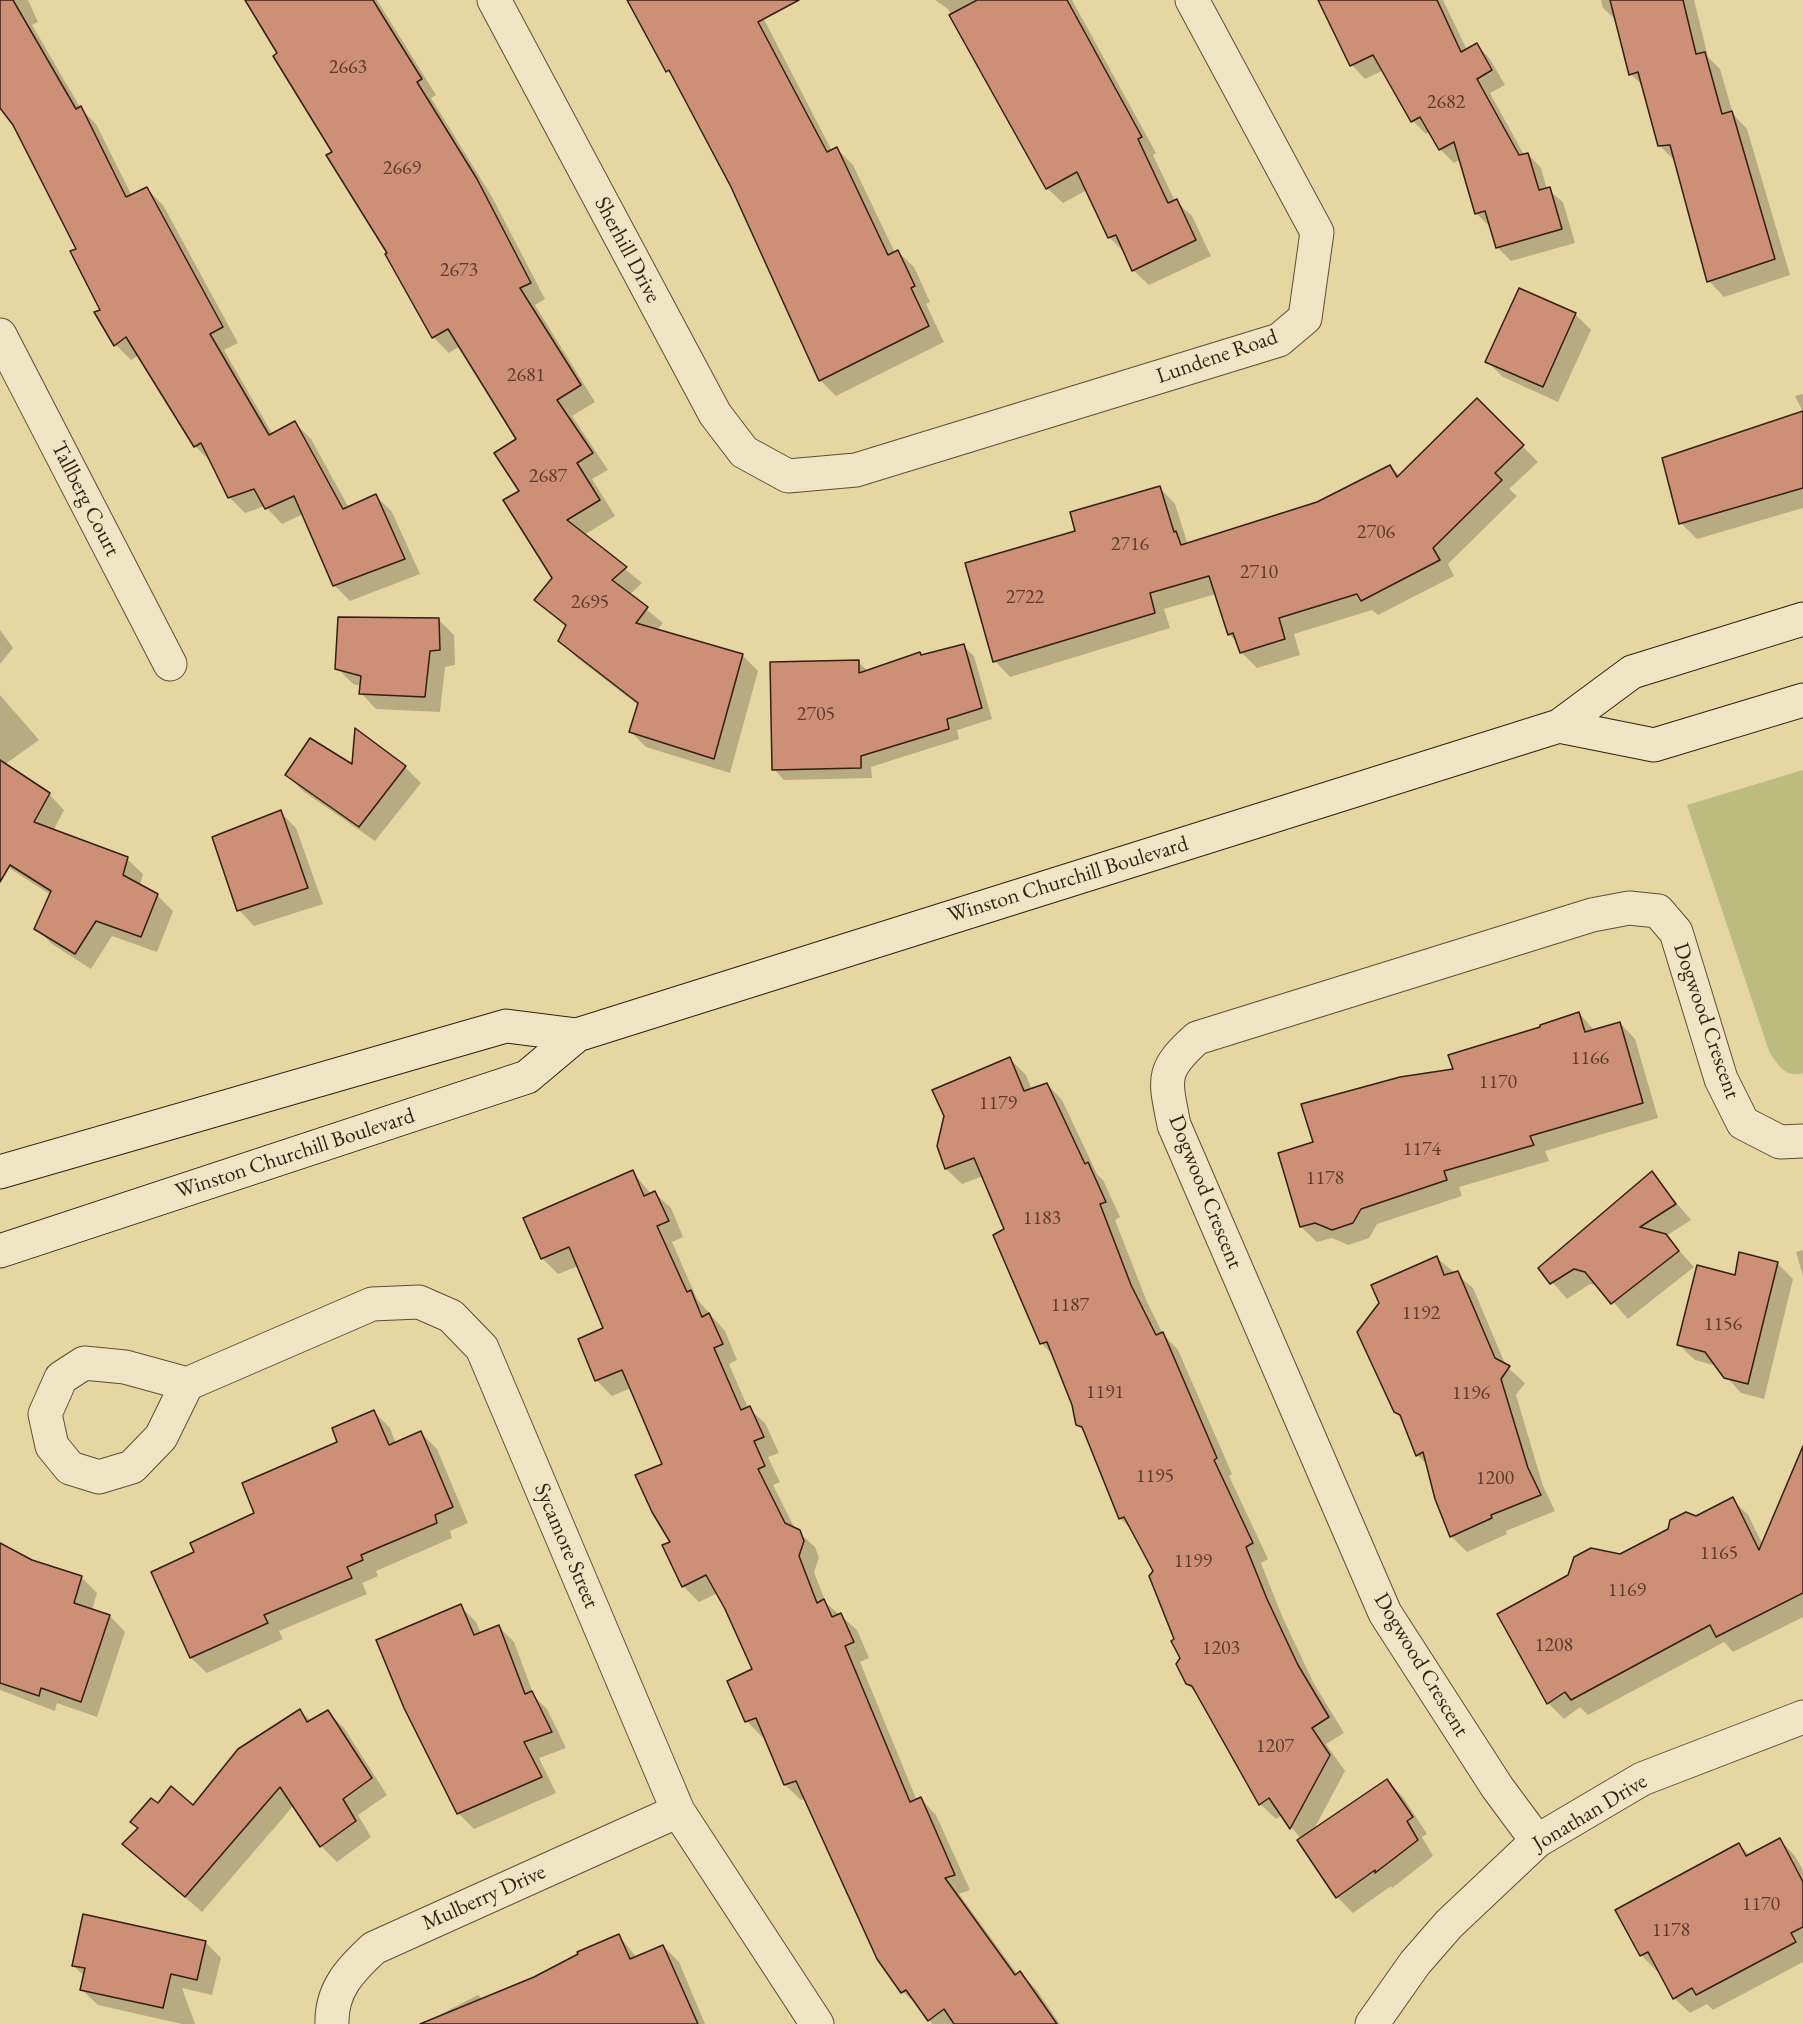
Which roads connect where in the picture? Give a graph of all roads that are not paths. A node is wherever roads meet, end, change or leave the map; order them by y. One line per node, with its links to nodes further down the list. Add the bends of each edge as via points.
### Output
1 (494, 0): 4 (street, Sherhill Drive, via 715,414 744,452)
2 (1192, 0): 4 (street, Lundene Road, via 1317,232 1305,318 1279,340 856,470)
3 (0, 335): 6 (street, Tallberg Court)
4 (788, 476)
5 (1803, 619): 8 (street, Winston Churchill Boulevard, via 1632,672)
6 (170, 664)
7 (1803, 700): 8 (street, Winston Churchill Boulevard, via 1654,745)
8 (1559, 726): 9 (street, Winston Churchill Boulevard)
9 (577, 1035): 11 (street, Winston Churchill Boulevard, via 506,1026); 12 (street, Winston Churchill Boulevard, via 527,1077)
10 (1803, 1141): 16 (street, Dogwood Crescent, via 1780,1142 1743,1123 1721,1079 1676,932 1658,911 1629,908 1592,915 1197,1038 1175,1058 1166,1083 1174,1125 1384,1613 1497,1787)
11 (0, 1172)
12 (0, 1251)
13 (187, 1384): 15 (street, Sycamore Street, via 372,1304 419,1302 451,1316 482,1348)
14 (1803, 1717): 16 (street, Jonathan Drive, via 1642,1779)
15 (678, 1811): 17 (street, Mulberry Drive, via 374,1948 348,1971 331,2008); 18 (street, Sycamore Street)
16 (1537, 1840): 19 (street, Jonathan Drive, via 1449,1924)
17 (332, 2024)
18 (817, 2024)
19 (1372, 2024)

